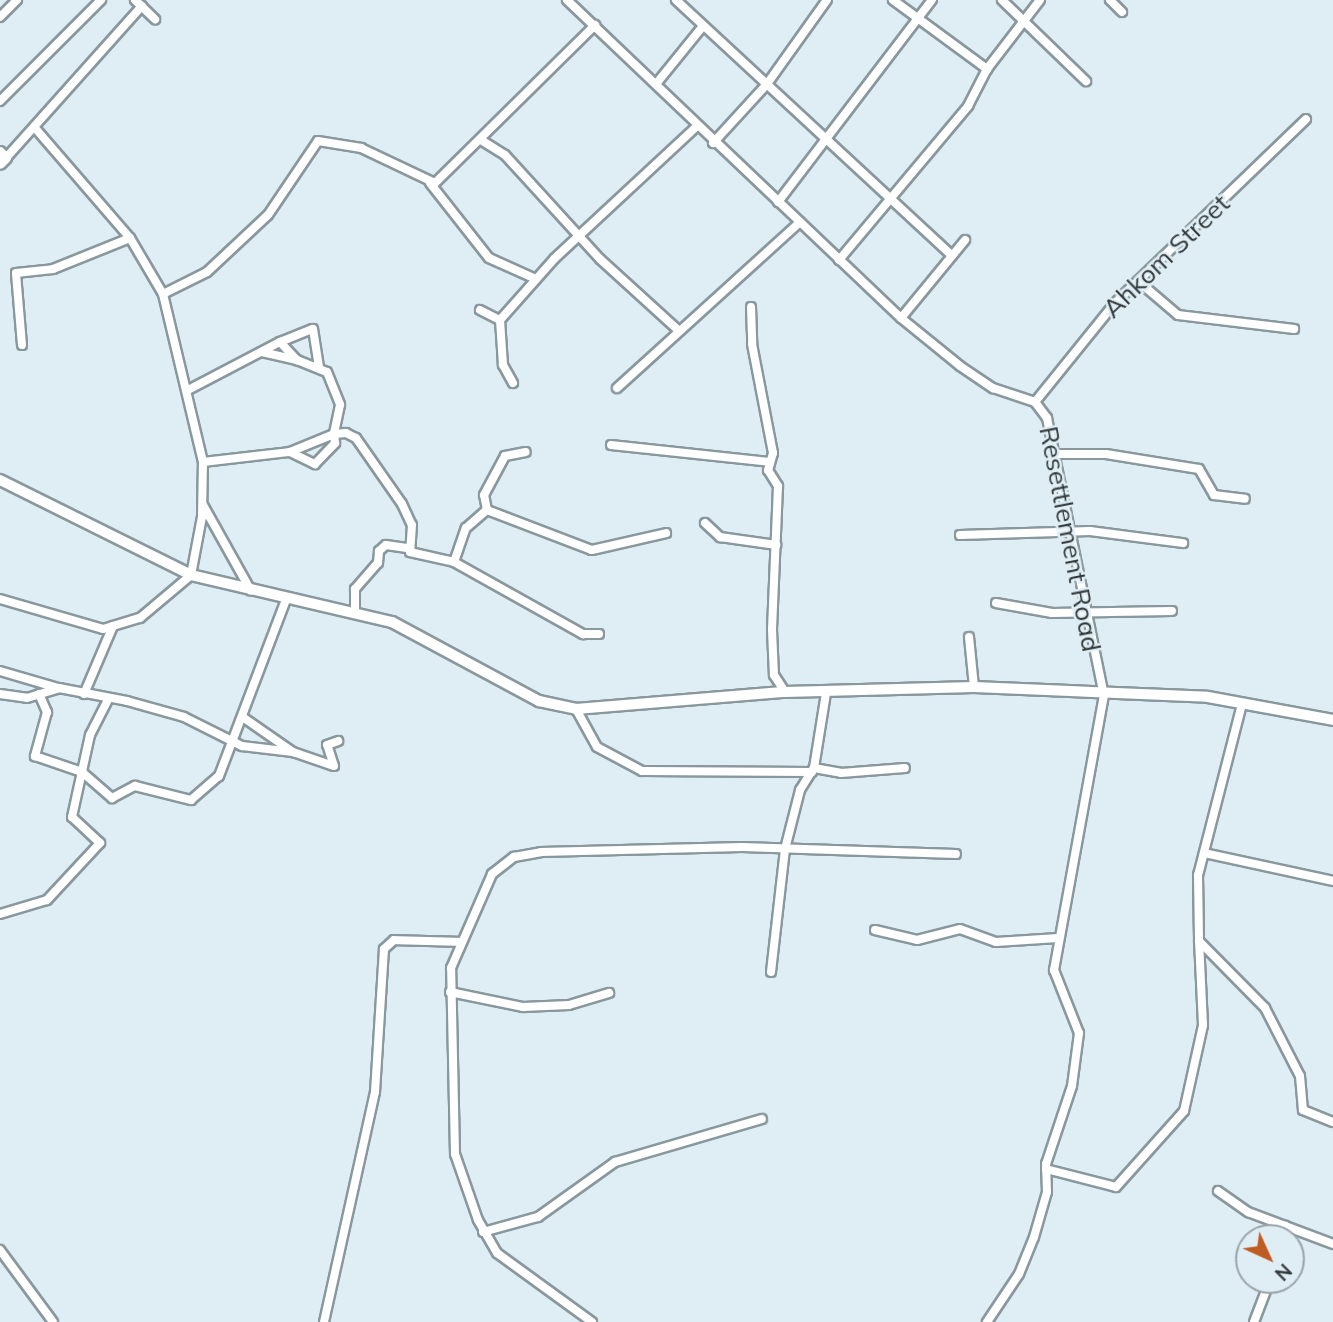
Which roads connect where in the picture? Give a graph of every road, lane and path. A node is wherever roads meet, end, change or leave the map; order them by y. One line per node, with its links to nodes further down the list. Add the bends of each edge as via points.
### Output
1 (17, 0): 13 (street)
2 (101, 0): 23 (street)
3 (567, 0): 17 (street, Resettlement Road)
4 (676, 0): 18 (street)
5 (827, 0): 22 (street)
6 (893, 0): 15 (street)
7 (932, 0): 15 (street)
8 (1002, 0): 16 (street)
9 (1040, 0): 16 (street)
10 (1110, 0): 12 (street)
11 (138, 3): 14 (street); 26 (street)
12 (1122, 12)
13 (0, 17)
14 (155, 19)
15 (916, 20): 19 (street); 28 (street)
16 (1024, 22): 19 (street); 20 (street)
17 (595, 25): 21 (street, Resettlement Road); 27 (street, via 547,75 522,91)
18 (703, 26): 21 (street); 22 (street)
19 (987, 69): 32 (street, via 968,106)
20 (1086, 81)
21 (656, 84): 25 (street, Resettlement Road)
22 (767, 84): 28 (street); 29 (street)
23 (0, 101)
24 (1306, 119): 41 (street, Ahkom Street)
25 (696, 127): 29 (street, Resettlement Road); 36 (street)
26 (36, 129): 30 (street); 35 (street)
27 (481, 140): 31 (street); 36 (street, via 505,155)
28 (824, 140): 32 (street); 33 (street)
29 (713, 143): 33 (street, Resettlement Road)
30 (2, 158)
31 (430, 184): 40 (street, via 489,258); 42 (street, via 361,148 318,141 268,215 207,272)
32 (890, 198): 38 (street); 39 (street)
33 (778, 201): 34 (street, Resettlement Road)
34 (800, 222): 39 (street, Resettlement Road); 47 (street)
35 (130, 238): 42 (street); 50 (street, via 53,269 16,273)
36 (582, 239): 40 (street); 47 (street)
37 (964, 240): 38 (street)
38 (952, 256): 45 (street)
39 (839, 260): 45 (street, Resettlement Road)
40 (536, 279): 46 (street)
41 (1138, 281): 48 (street, via 1178,315); 57 (street, Ahkom Street, via 1089,331)
42 (163, 294): 56 (street)
43 (751, 307): 63 (street, via 752,344 768,408)
44 (480, 310): 46 (street)
45 (901, 318): 57 (street, Resettlement Road, via 993,388)
46 (499, 320): 54 (street, via 502,365)
47 (677, 329): 55 (street)
48 (1294, 329)
49 (280, 342): 51 (street); 52 (street); 53 (street, via 313,330)
50 (22, 345)
51 (262, 352): 52 (street); 56 (street)
52 (297, 360): 53 (street)
53 (319, 368): 58 (street, via 339,396)
54 (513, 383)
55 (617, 387)
56 (188, 390): 64 (street)
57 (1035, 402): 62 (street, Resettlement Road, via 1047,418)
58 (334, 434): 60 (street); 60 (street, via 335,443 315,464); 75 (street, via 356,438 402,504 412,525)
59 (611, 445): 63 (street)
60 (290, 452): 64 (street)
61 (526, 452): 68 (street, via 505,456 484,495)
62 (1054, 454): 66 (street, via 1106,454 1199,469 1214,495); 70 (street, Resettlement Road)
63 (769, 462): 74 (street, via 778,486)
64 (203, 463): 67 (street)
65 (0, 481): 77 (main road)
66 (1245, 499)
67 (203, 505): 77 (street); 78 (street, via 234,551)
68 (487, 510): 71 (street, via 592,550); 76 (street, via 466,528)
69 (705, 523): 74 (street, via 720,537)
70 (1066, 531): 72 (street); 73 (street); 84 (street, Resettlement Road)
71 (666, 533)
72 (960, 534)
73 (1184, 543)
74 (776, 545): 92 (street, via 774,676)
75 (407, 548): 76 (street); 82 (street, via 386,545 379,551 378,563 355,589)
76 (454, 562): 86 (street, via 583,634)
77 (191, 575): 78 (main road); 85 (street, via 140,618)
78 (251, 593): 80 (main road)
79 (0, 599): 85 (street, via 103,629)
80 (286, 600): 82 (main road); 102 (street)
81 (996, 603): 84 (street)
82 (355, 611): 101 (main road, via 416,633 539,701)
83 (1172, 611): 84 (street)
84 (1090, 614): 89 (street, Resettlement Road)
85 (113, 626): 97 (street)
86 (599, 634)
87 (970, 636): 90 (street)
88 (0, 671): 91 (street)
89 (1096, 673): 94 (street, Resettlement Road); 98 (street, Resettlement Road)
90 (974, 687): 93 (main road); 94 (main road)
91 (59, 688): 96 (street); 97 (street)
92 (785, 692): 93 (main road); 101 (main road)
93 (827, 693): 108 (street)
94 (1087, 693): 98 (main road)
95 (0, 694): 96 (street)
96 (39, 694): 109 (street, via 47,712 36,756)
97 (84, 694): 99 (street)
98 (1104, 695): 100 (main road); 116 (street)
99 (108, 700): 105 (street, via 154,706); 109 (street)
100 (1242, 704): 103 (main road); 111 (street)
101 (576, 709): 108 (street, via 597,747 642,771)
102 (244, 718): 105 (street); 106 (street)
103 (1333, 720)
104 (338, 741): 106 (street, via 327,745 334,766)
105 (234, 743): 106 (street); 109 (street, via 219,776 191,800 135,786 112,798)
106 (293, 752)
107 (905, 768): 108 (street, via 841,773)
108 (813, 770): 110 (street, via 800,790)
109 (82, 772): 114 (street, via 72,817 100,843 47,900)
110 (785, 849): 112 (street); 118 (street, via 526,853 492,874); 119 (street)
111 (1204, 853): 113 (street); 117 (street)
112 (956, 854)
113 (1333, 881)
114 (0, 914)
115 (875, 930): 116 (street, via 917,940 960,929 996,942)
116 (1058, 938): 124 (street, via 1054,971 1079,1032 1072,1086)
117 (1199, 941): 123 (street, via 1265,1007 1300,1076 1303,1110); 124 (street, via 1203,1025 1184,1111 1116,1186)
118 (460, 942): 120 (street); 133 (street, via 394,940 384,949 375,1092)
119 (771, 972)
120 (450, 992): 121 (street, via 523,1007 569,1006); 127 (street, via 456,1079 451,1130)
121 (609, 993)
122 (762, 1119): 127 (street, via 615,1162 538,1217)
123 (1333, 1122)
124 (1046, 1169): 135 (street, via 1034,1237 1019,1274)
125 (1218, 1191): 126 (street)
126 (1280, 1224)
127 (483, 1232): 134 (street, via 512,1266)
128 (1305, 1234): 129 (street)
129 (1333, 1244)
130 (0, 1250): 132 (street)
131 (1265, 1294): 136 (street)
132 (53, 1322)
133 (324, 1322)
134 (592, 1322)
135 (987, 1322)
136 (1254, 1322)

